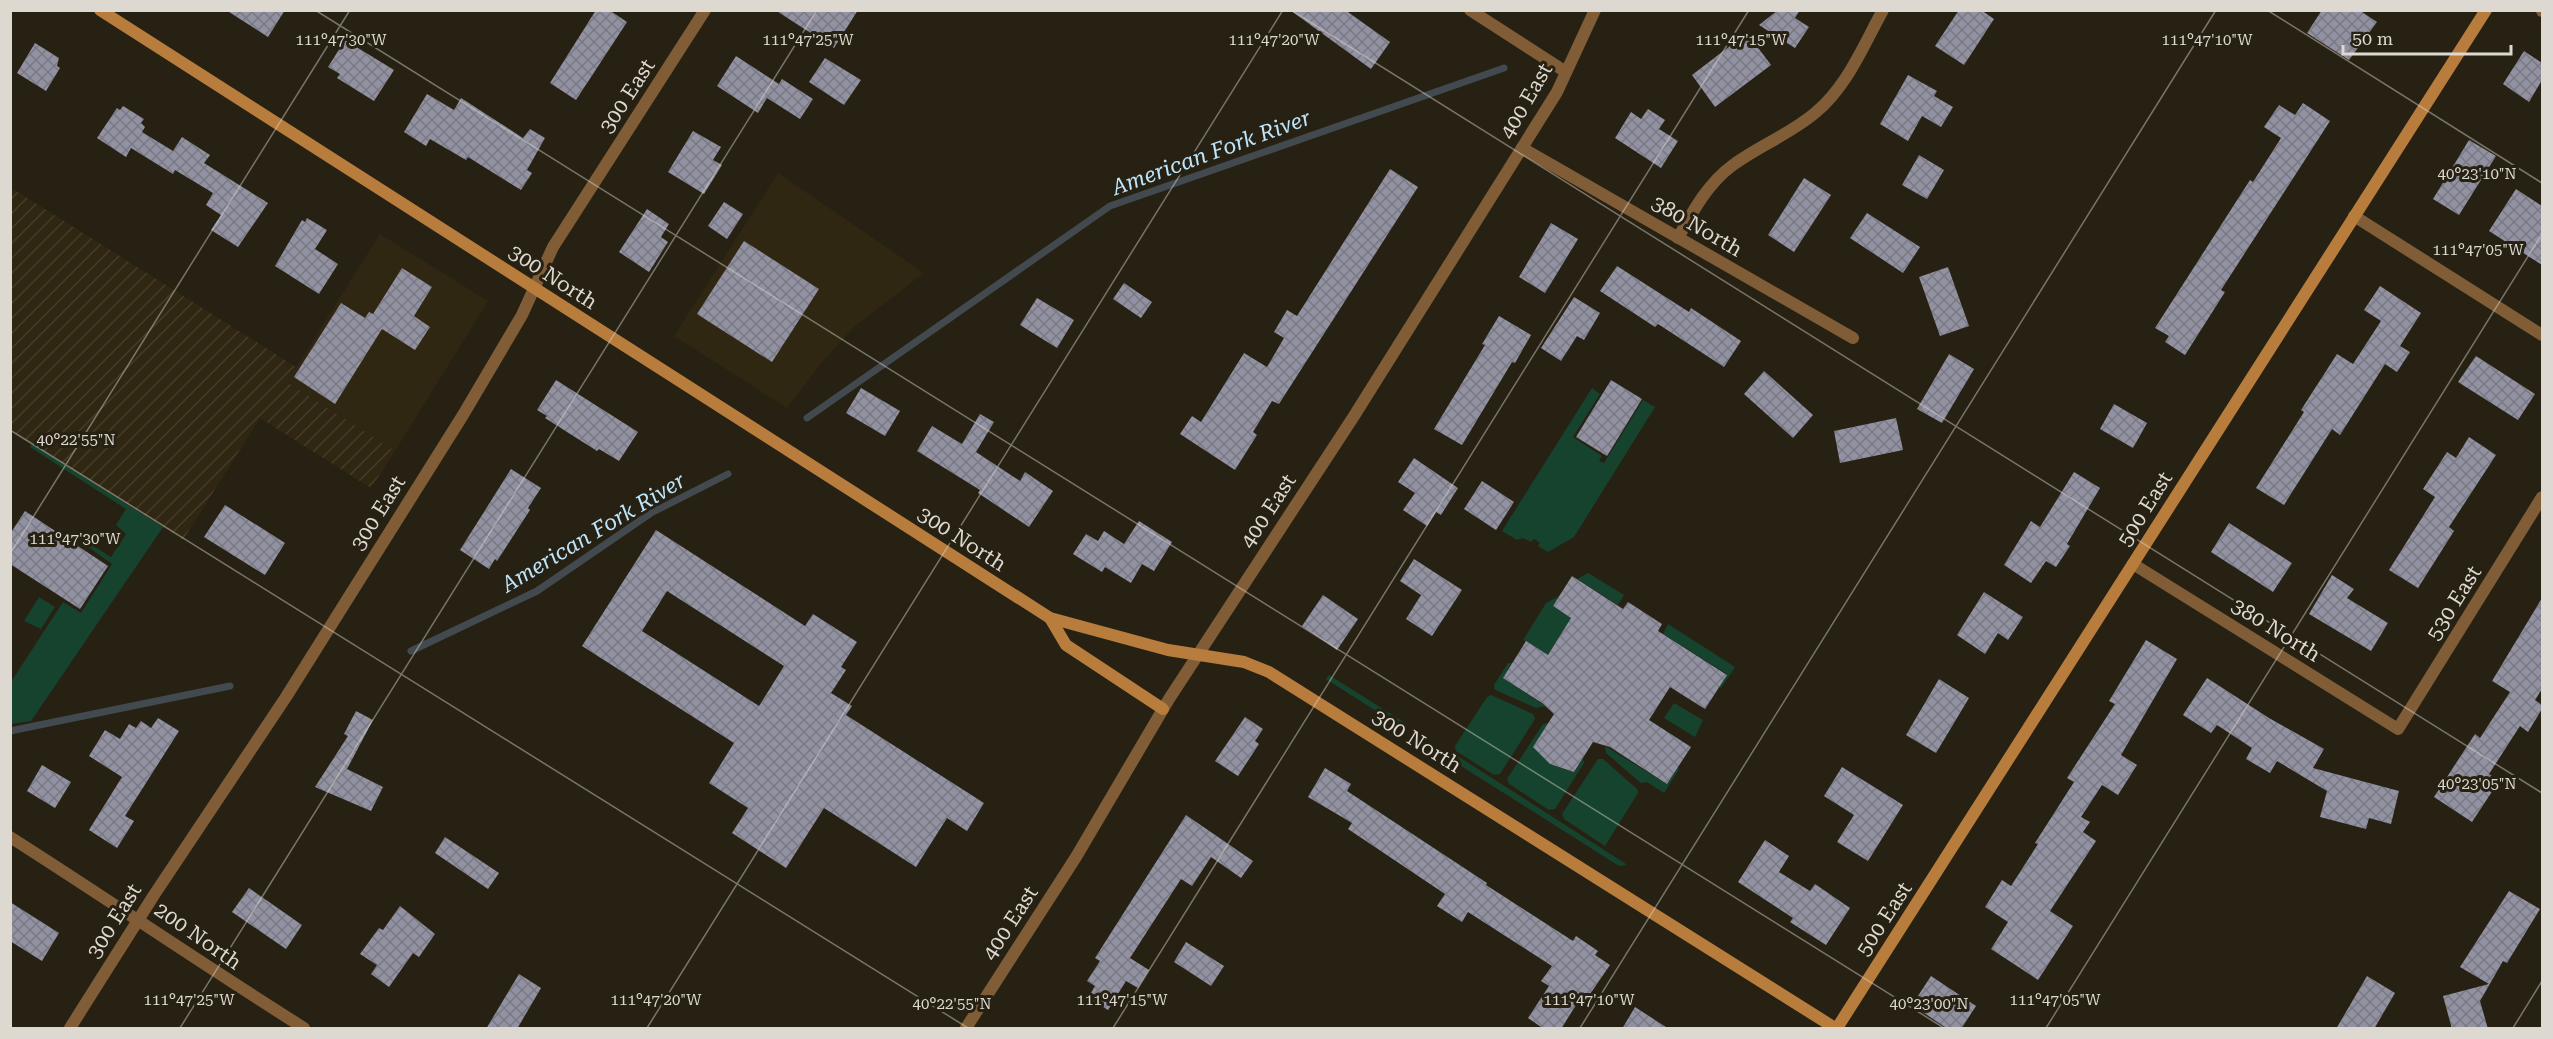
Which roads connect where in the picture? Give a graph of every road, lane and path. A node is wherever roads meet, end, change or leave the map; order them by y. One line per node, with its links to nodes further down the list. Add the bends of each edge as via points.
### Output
1 (100, 10): 11 (street, 300 North)
2 (705, 10): 11 (street, 300 East, via 553,247)
3 (1470, 10): 7 (street)
4 (1595, 10): 7 (street, 400 East)
5 (1883, 10): 10 (street, via 1833,95 1814,114 1732,166 1710,187)
6 (2486, 10): 9 (street, 500 East)
7 (1566, 72): 8 (street, 400 East)
8 (1522, 148): 10 (street, 380 North); 17 (street, 400 East, via 1354,416)
9 (2354, 216): 12 (street); 15 (street, 500 East)
10 (1678, 237): 13 (street, 380 North)
11 (534, 288): 16 (street, 300 North); 21 (street, 300 East, via 463,414 286,697)
12 (2542, 335)
13 (1853, 338)
14 (2542, 497): 19 (street, 530 East)
15 (2133, 564): 19 (street, 380 North); 25 (street, 500 East)
16 (1050, 618): 17 (street, 300 North); 18 (street, via 1066,645)
17 (1197, 655): 18 (street, 400 East); 25 (street, 300 North, via 1244,662 1293,686)
18 (1163, 709): 24 (street, 400 East, via 1077,857)
19 (2398, 729)
20 (10, 837): 21 (street, 200 North)
21 (139, 919): 22 (street, 300 East); 23 (street, 200 North, via 176,948)
22 (70, 1029)
23 (304, 1029)
24 (966, 1029)
25 (1836, 1029)

